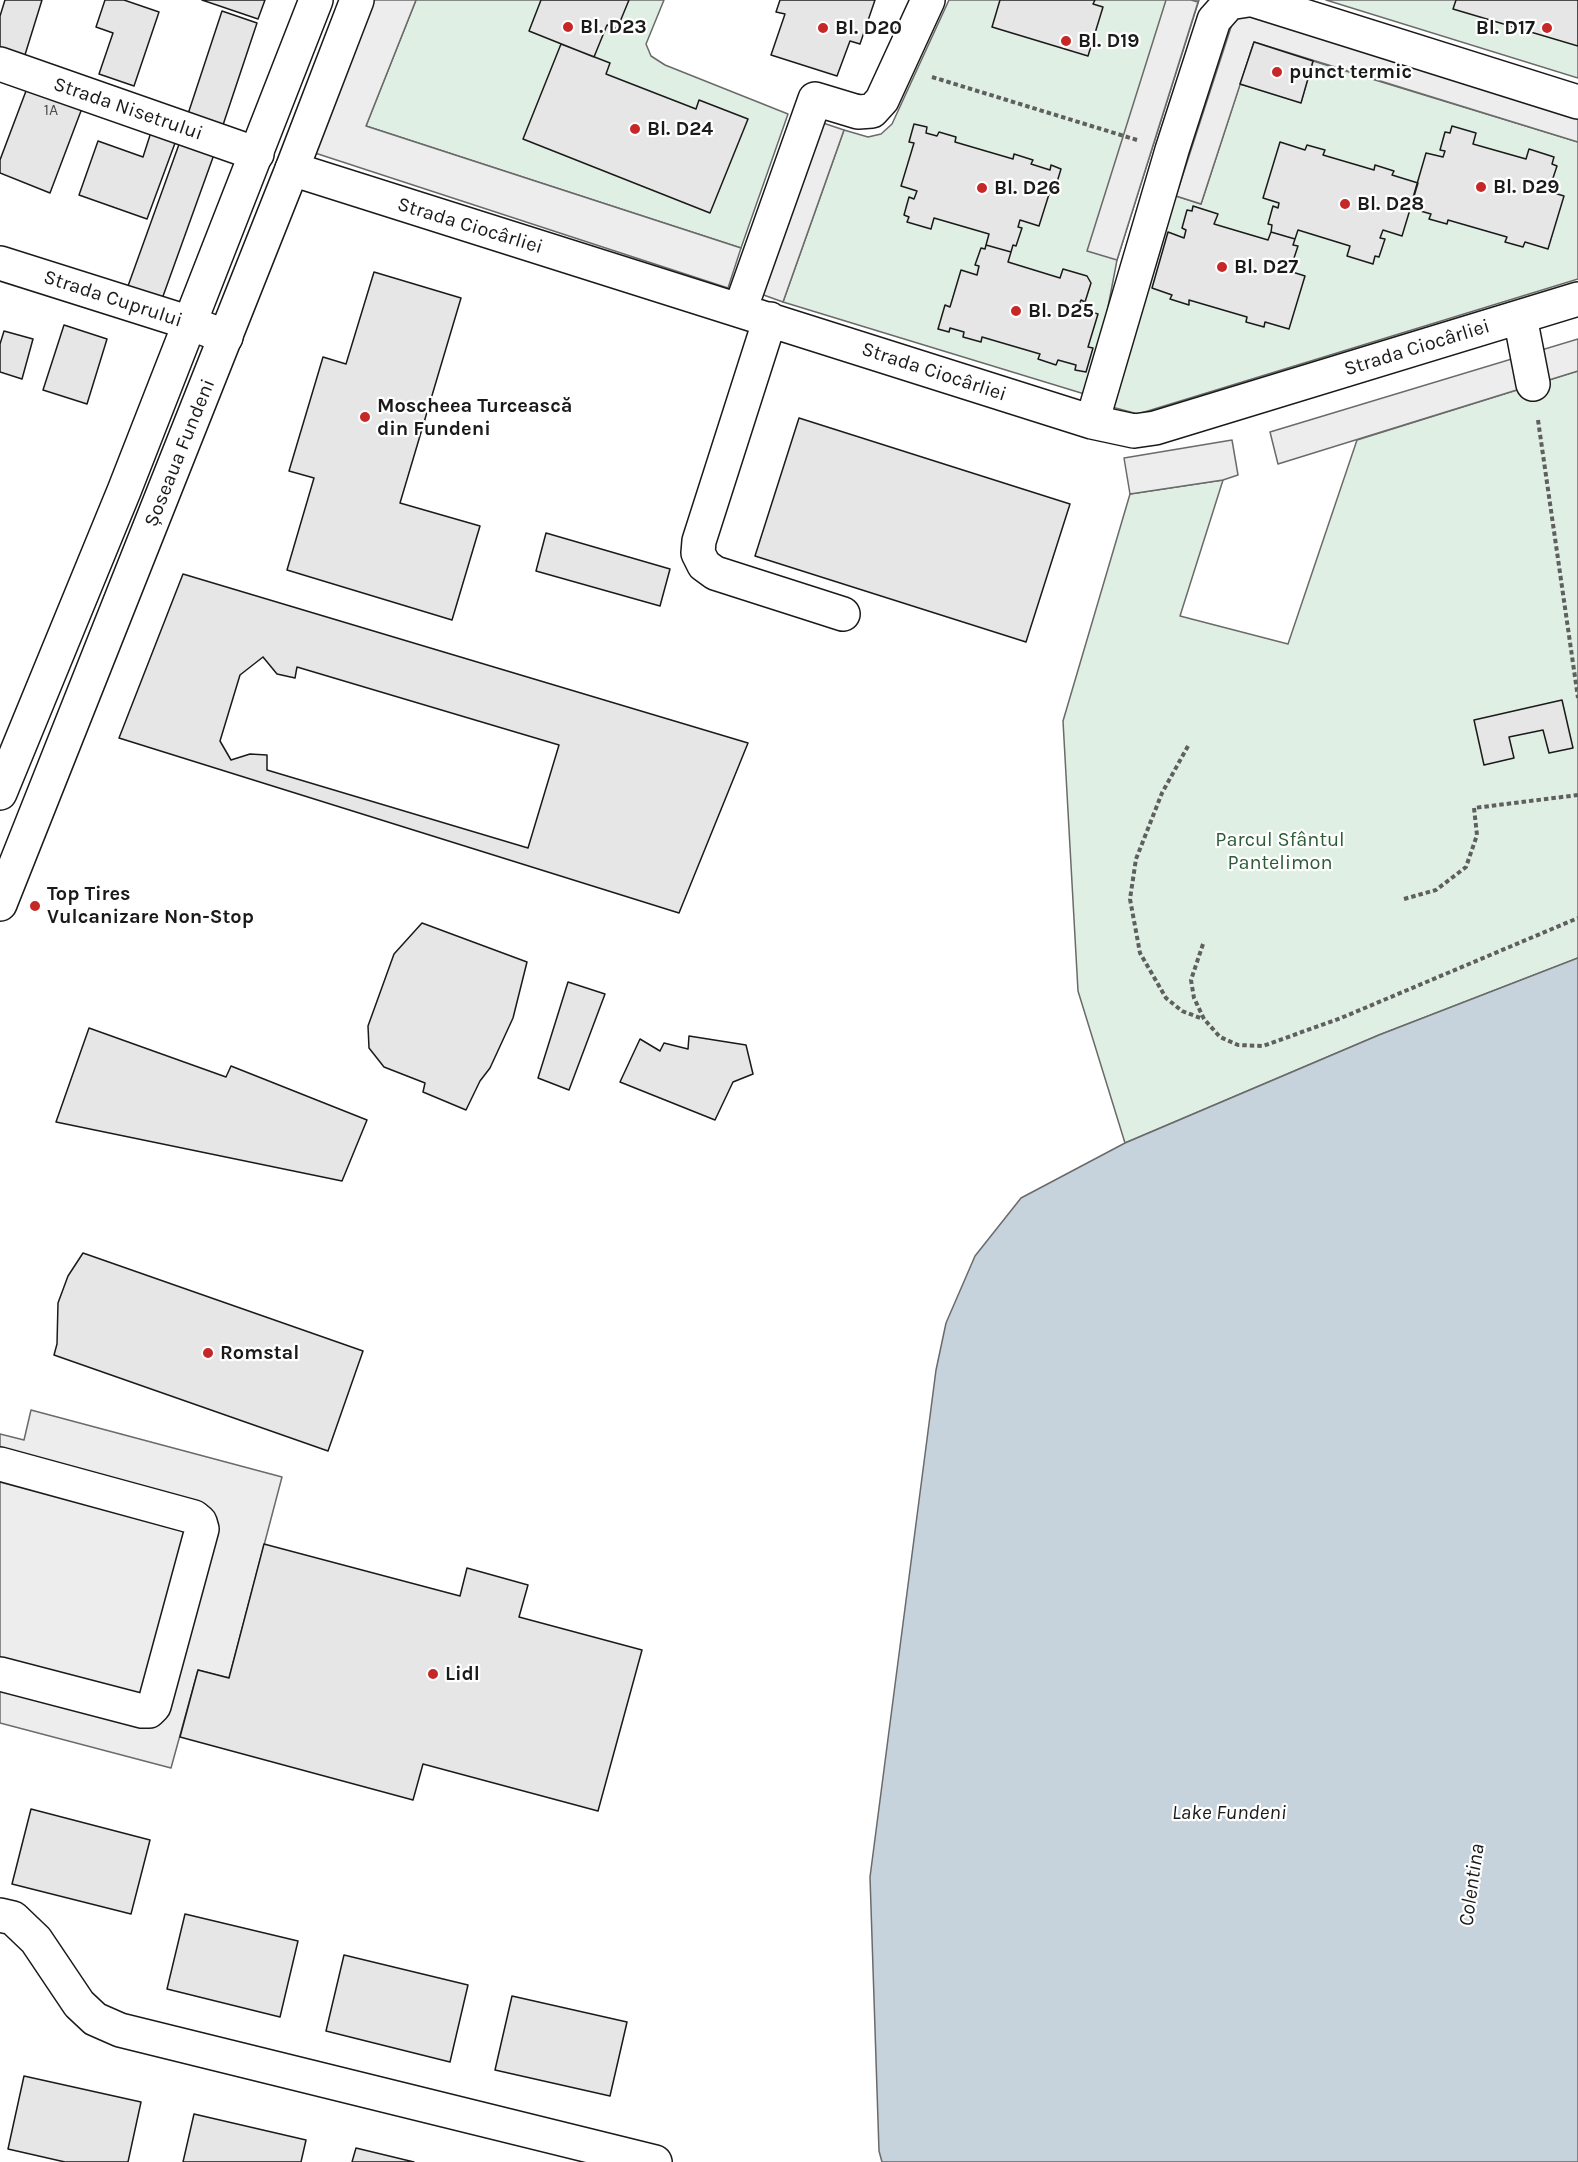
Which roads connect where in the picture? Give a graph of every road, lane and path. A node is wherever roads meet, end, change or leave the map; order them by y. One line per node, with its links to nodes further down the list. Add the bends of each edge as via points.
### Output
1 (316, 0): 10 (street, Șoseaua Fundeni)
2 (357, 0): 11 (street, Șoseaua Fundeni)
3 (928, 0): 7 (street)
4 (1248, 0): 9 (street, via 1229,3 1214,20)
5 (1253, 0): 8 (street)
6 (0, 64): 10 (street, Strada Nisetrului)
7 (899, 67): 9 (path); 14 (street, via 872,111 858,112 815,99)
8 (1578, 102)
9 (1172, 150): 19 (street)
10 (257, 154): 16 (street, Șoseaua Fundeni)
11 (292, 169): 14 (street, Strada Ciocârliei); 17 (street, Șoseaua Fundeni)
12 (0, 262): 16 (street, Strada Cuprului)
13 (1578, 299): 15 (street, Strada Ciocârliei)
14 (755, 315): 19 (street, Strada Ciocârliei); 20 (street, via 699,553 704,565 715,573)
15 (1520, 317): 18 (street); 19 (street, Strada Ciocârliei, via 1155,428 1134,431)
16 (190, 323): 17 (street, Strada Cuprului); 23 (street, Șoseaua Fundeni)
17 (226, 337): 26 (street, Șoseaua Fundeni)
18 (1533, 384): 21 (path)
19 (1092, 422)
20 (843, 614)
21 (1578, 698)
22 (1188, 746): 29 (path, via 1162,793 1136,859 1130,898 1140,953 1166,998 1182,1011)
23 (0, 794)
24 (1578, 795): 25 (path, via 1474,808 1477,835 1466,867 1436,890)
25 (1404, 898)
26 (0, 904)
27 (1578, 918): 29 (path, via 1341,1018 1263,1046 1238,1045 1220,1037)
28 (1203, 944): 29 (path, via 1191,980)
29 (1204, 1019)
30 (0, 1464): 31 (street, via 194,1517 202,1529 154,1706 149,1711)
31 (0, 1674)
32 (0, 1915): 33 (street, via 13,1918 36,1940 79,2004 95,2019 120,2030)
33 (655, 2162)

